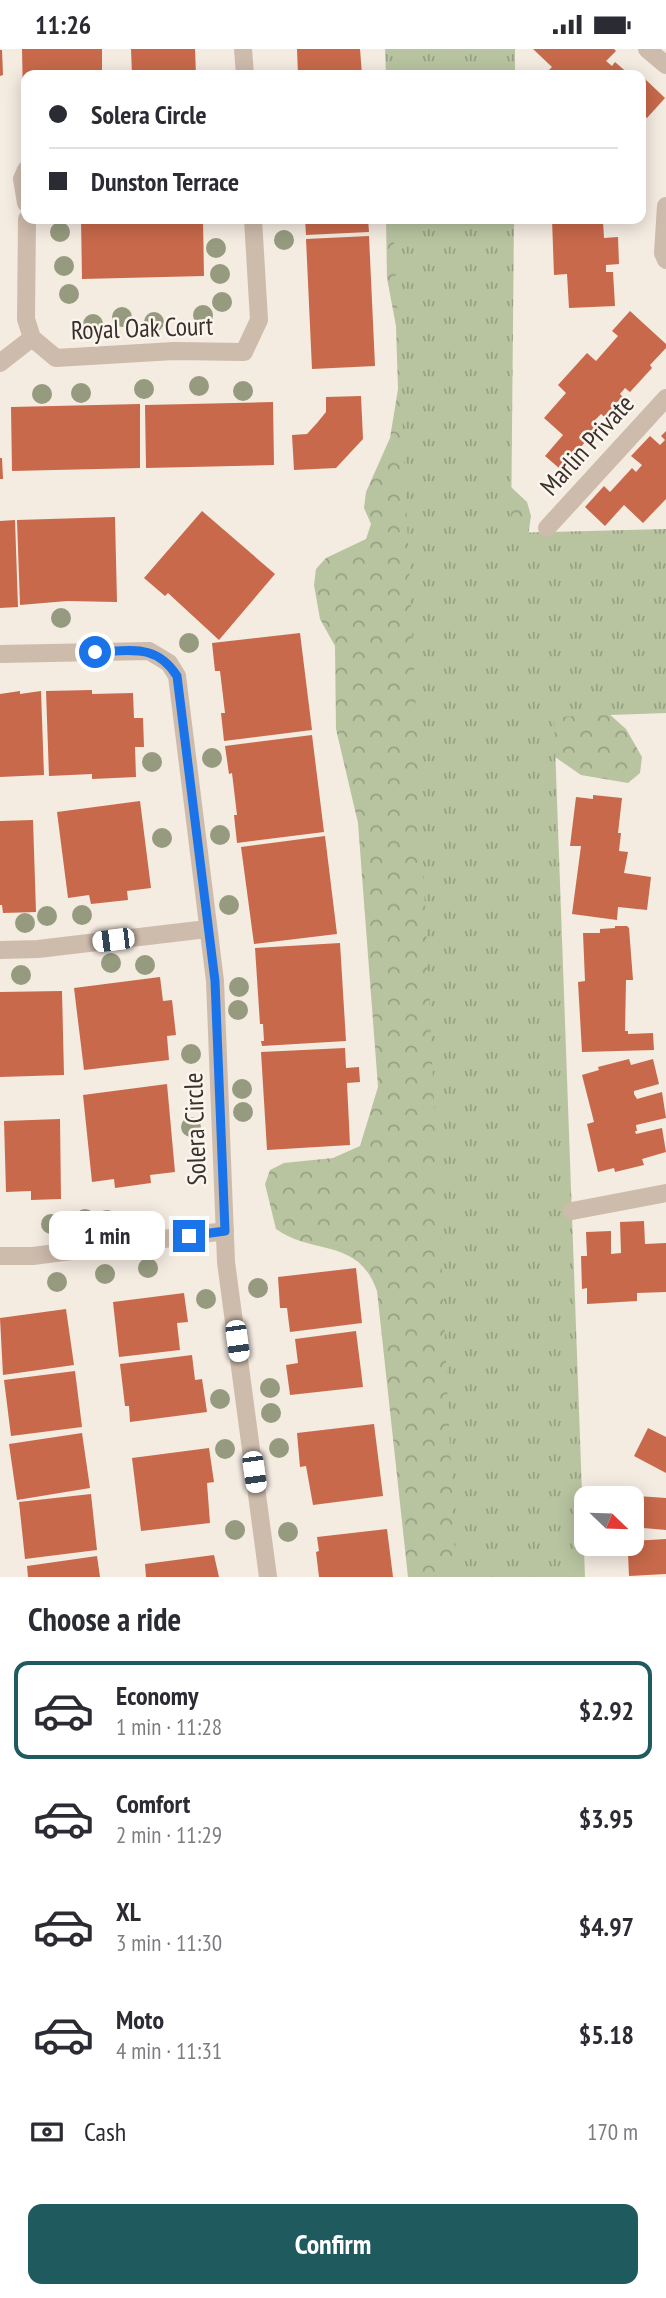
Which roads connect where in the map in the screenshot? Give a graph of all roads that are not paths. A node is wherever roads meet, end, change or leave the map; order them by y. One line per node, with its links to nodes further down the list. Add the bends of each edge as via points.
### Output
1 (243, 49): 4 (street)
2 (647, 49): 3 (street)
3 (666, 65)
4 (245, 70)
5 (666, 206): 8 (street)
6 (27, 224): 9 (street, Royal Oak Court, via 26,319)
7 (254, 224): 9 (street, Royal Oak Court, via 259,320 244,352 56,358)
8 (666, 260)
9 (32, 338): 10 (street)
10 (0, 363)
11 (666, 398): 12 (street, Marlin Private)
12 (547, 528)
13 (0, 654): 14 (street, Solera Circle, via 149,651 169,663 177,676)
14 (207, 929): 15 (street); 18 (street, Solera Circle, via 215,981)
15 (0, 950)
16 (666, 1193): 17 (street)
17 (572, 1211)
18 (225, 1231): 19 (street, via 33,1256); 20 (street, Solera Circle)
19 (0, 1256)
20 (268, 1577)

